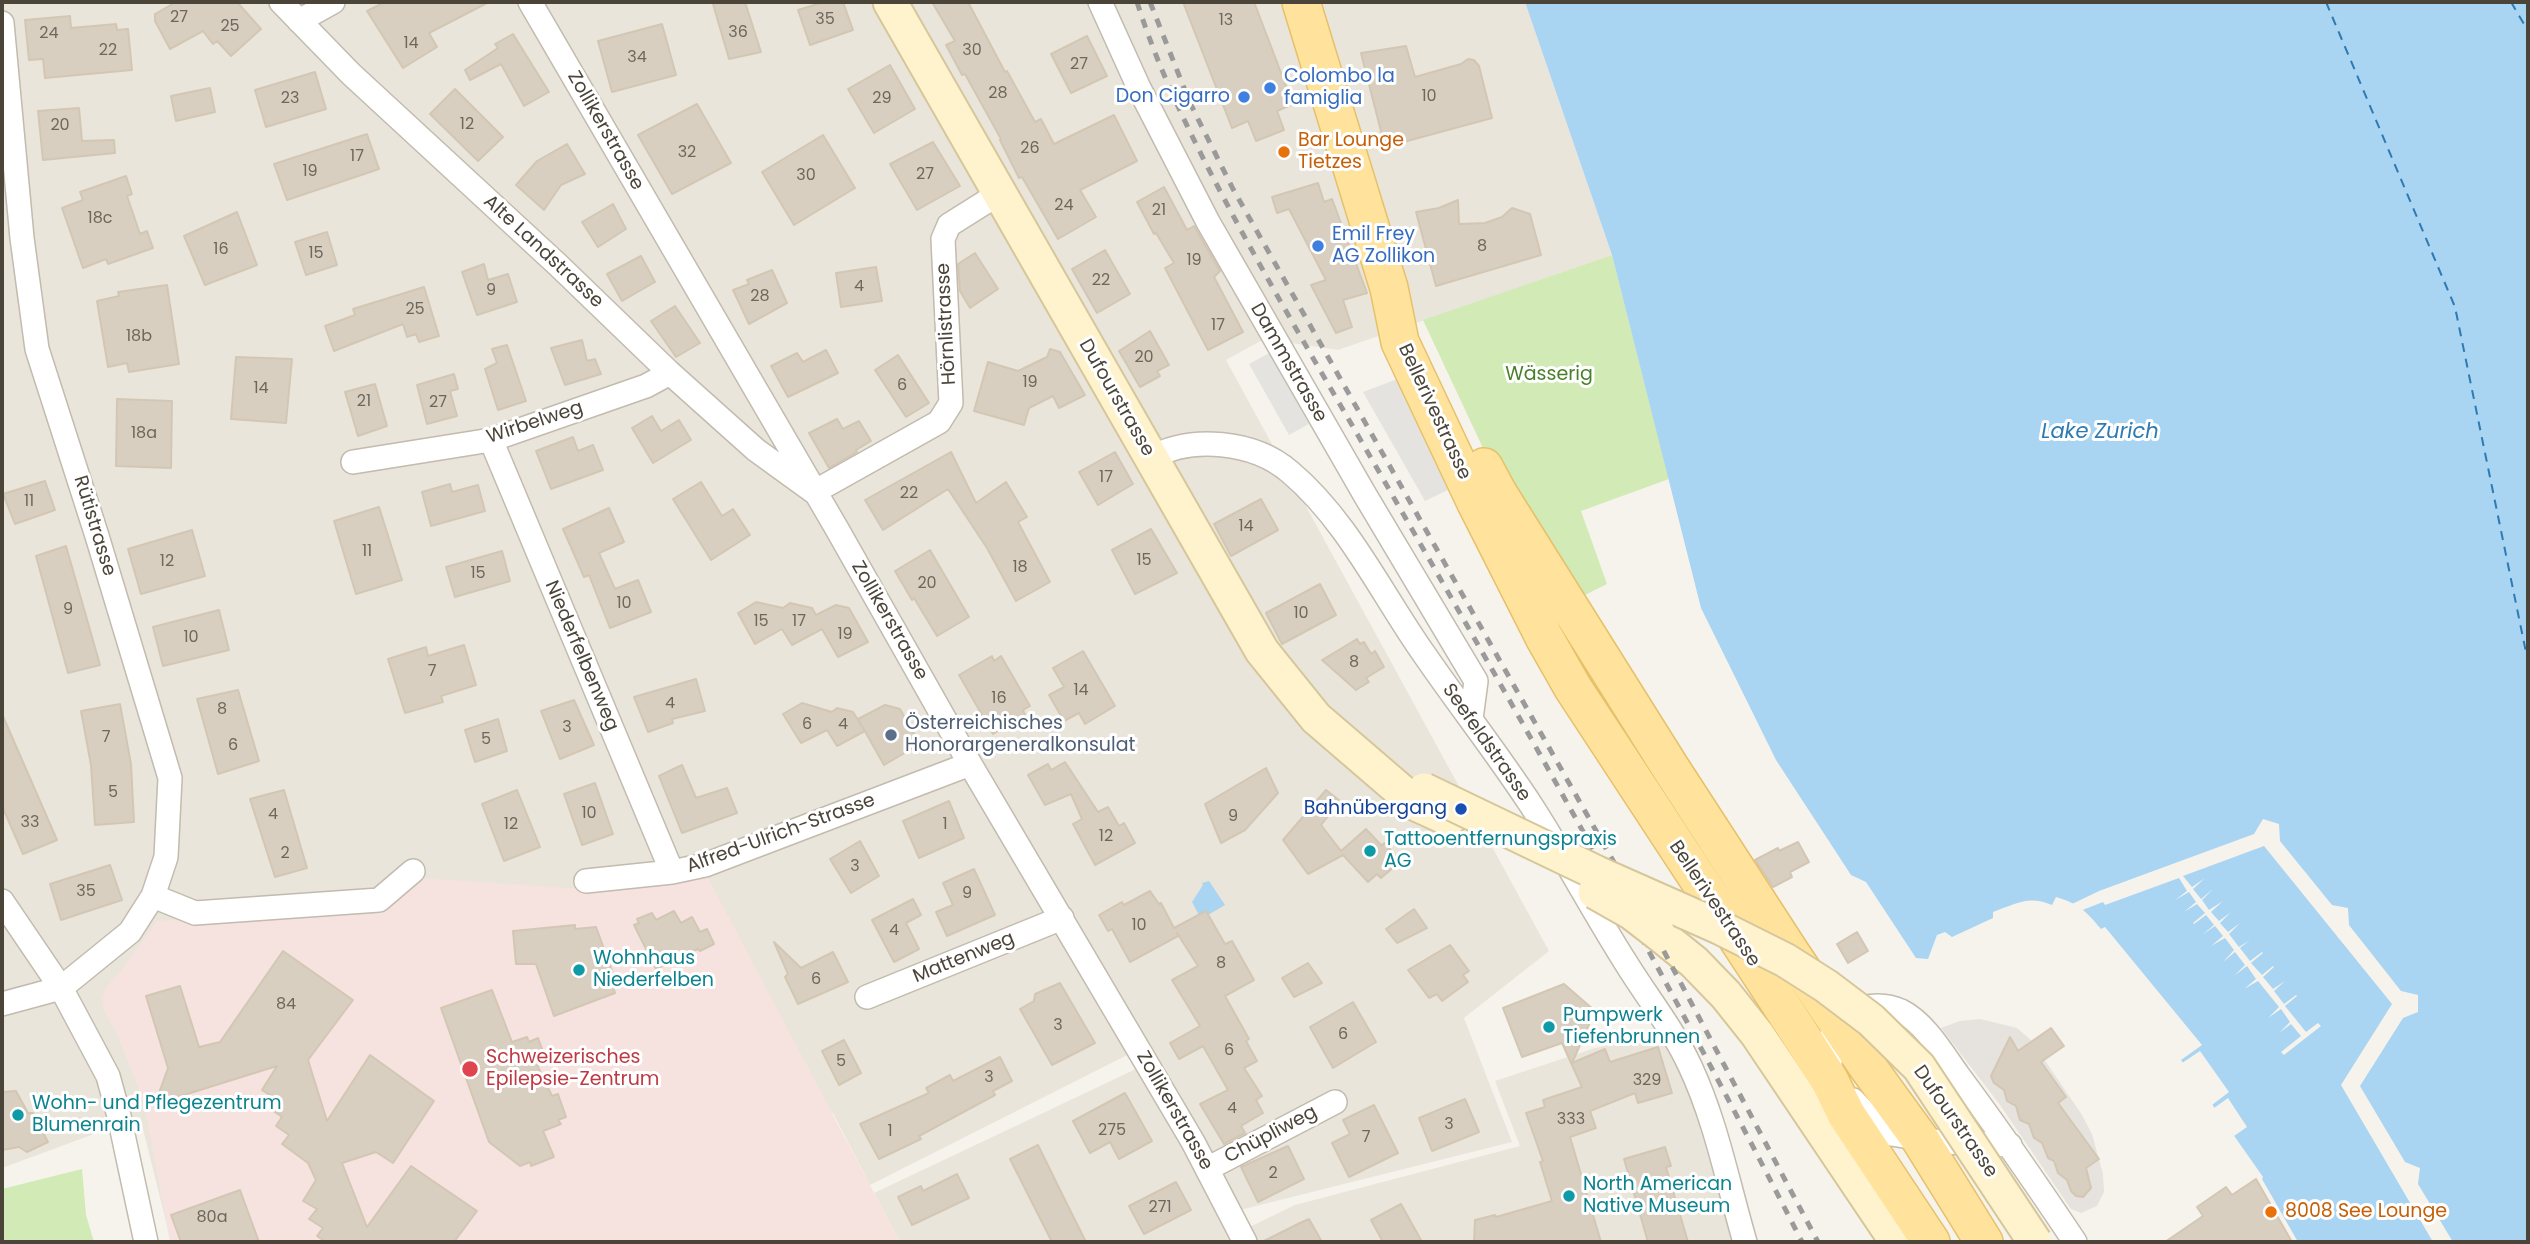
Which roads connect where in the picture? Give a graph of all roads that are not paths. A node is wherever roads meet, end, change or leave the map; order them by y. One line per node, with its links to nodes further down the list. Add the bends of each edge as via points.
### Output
1 (281, 2): 7 (street, Alte Landstrasse)
2 (333, 2): 7 (street)
3 (530, 2): 15 (street, Zollikerstrasse)
4 (890, 2): 9 (main road, Dufourstrasse)
5 (1100, 2): 16 (street, Dammstrasse, via 1208,222 1476,681)
6 (1301, 2): 10 (main road)
7 (299, 21): 11 (street, Alte Landstrasse)
8 (2, 23): 22 (street, Rütistrasse, via 37,349 170,778 166,858)
9 (1000, 193): 13 (main road, Dufourstrasse); 15 (street, Hörnlistrasse, via 949,225 943,239 951,403 939,422)
10 (1389, 288): 28 (main road, Bellerivestrasse, via 1418,335 1498,493); 29 (main road, Bellerivestrasse, via 1400,342 1544,637)
11 (670, 373): 12 (street, Wirbelweg, via 646,386); 15 (street, Alte Landstrasse, via 756,450)
12 (491, 440): 14 (street, Wirbelweg); 20 (street, Niederfelbenweg)
13 (1151, 458): 16 (street, Seefeldstrasse, via 1181,446 1227,445 1257,453 1289,470 1333,516); 18 (main road, Dufourstrasse, via 1262,651 1317,718 1375,768)
14 (353, 462)
15 (814, 492): 17 (street, Zollikerstrasse)
16 (1471, 719): 36 (street, Seefeldstrasse, via 1531,804 1690,1065)
17 (970, 764): 20 (street, Alfred-Ulrich-Strasse, via 705,865); 24 (street, Zollikerstrasse)
18 (1420, 797): 37 (main road, Dufourstrasse, bridge, via 1632,913 1694,962 1757,1034); 40 (main road, Dufourstrasse, bridge, via 1719,927 1785,960 1844,999 1919,1067)
19 (413, 871): 22 (street, via 379,900 195,913)
20 (672, 872): 21 (street, Alfred-Ulrich-Strasse)
21 (586, 881)
22 (153, 896): 25 (street, Rütistrasse, via 130,932)
23 (2, 901): 25 (street)
24 (1062, 918): 26 (street, Mattenweg); 33 (street, Zollikerstrasse)
25 (61, 988): 27 (street); 34 (street, via 108,1076)
26 (867, 998)
27 (2, 1004)
28 (1835, 1017): 29 (street, Bellerivestrasse); 31 (main road, Bellerivestrasse); 32 (street, via 1866,1006 1884,1005 1903,1012 1922,1028)
29 (1830, 1081): 31 (street, Bellerivestrasse, via 1875,1124 1891,1134); 38 (main road, Bellerivestrasse, via 1846,1114)
30 (1335, 1102): 33 (street, Chüpliweg)
31 (1920, 1139): 32 (street, Bellerivestrasse); 39 (main road, Bellerivestrasse)
32 (2010, 1145): 41 (street)
33 (1207, 1169): 35 (street, Zollikerstrasse)
34 (146, 1242)
35 (1245, 1242)
36 (1745, 1242)
37 (1897, 1242)
38 (1931, 1242)
39 (1984, 1242)
40 (2035, 1242)
41 (2075, 1242)

